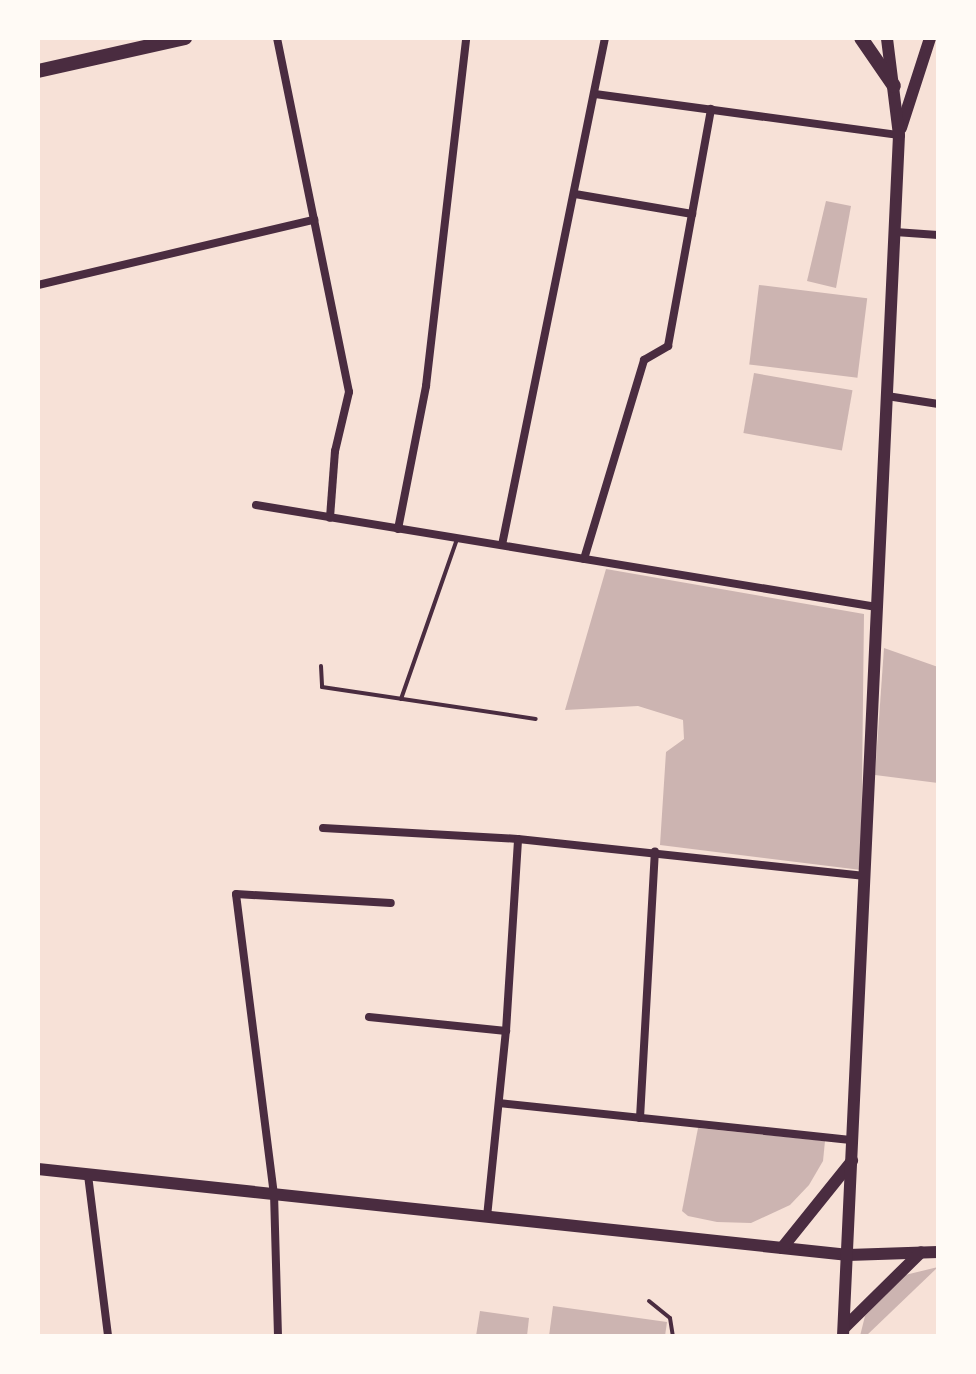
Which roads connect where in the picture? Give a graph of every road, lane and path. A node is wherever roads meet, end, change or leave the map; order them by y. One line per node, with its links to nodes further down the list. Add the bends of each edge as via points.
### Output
1 (185, 38): 8 (main road)
2 (277, 38): 15 (street)
3 (466, 38): 23 (street, via 426,386)
4 (605, 38): 10 (street)
5 (861, 38): 9 (main road)
6 (887, 38): 9 (main road)
7 (930, 38): 12 (main road)
8 (38, 71)
9 (894, 86): 12 (main road)
10 (595, 94): 11 (street); 13 (street)
11 (711, 109): 12 (street); 14 (street)
12 (899, 135): 16 (main road)
13 (575, 194): 14 (street); 25 (street)
14 (692, 214): 26 (street, via 668,346 644,360)
15 (314, 220): 18 (street); 22 (street, via 349,392 335,451)
16 (895, 232): 17 (street); 19 (main road)
17 (938, 235)
18 (38, 285)
19 (887, 396): 20 (street); 27 (main road)
20 (938, 404)
21 (256, 505): 22 (street)
22 (330, 518): 23 (street)
23 (398, 529): 24 (street)
24 (457, 538): 25 (street); 29 (lane)
25 (502, 545): 26 (street)
26 (584, 559): 27 (street)
27 (877, 607): 34 (main road)
28 (321, 666): 29 (lane, via 322,687)
29 (401, 699): 30 (lane)
30 (536, 719)
31 (323, 828): 32 (street)
32 (518, 839): 33 (street); 37 (street)
33 (655, 851): 34 (street); 39 (street)
34 (865, 876): 40 (main road)
35 (391, 903): 44 (street, via 236,894)
36 (369, 1017): 37 (street)
37 (506, 1031): 38 (street)
38 (499, 1103): 39 (street); 45 (street)
39 (640, 1118): 40 (street)
40 (853, 1140): 41 (main road)
41 (852, 1161): 46 (main road); 49 (main road)
42 (38, 1169): 43 (main road)
43 (88, 1175): 44 (main road); 52 (street)
44 (274, 1195): 45 (main road); 53 (street)
45 (487, 1217): 46 (main road)
46 (782, 1248): 49 (main road)
47 (921, 1252): 48 (main road); 49 (main road); 51 (main road)
48 (938, 1252)
49 (848, 1255): 51 (main road)
50 (649, 1301): 54 (lane, via 670,1318)
51 (843, 1332)
52 (108, 1336)
53 (278, 1336)
54 (673, 1336)

